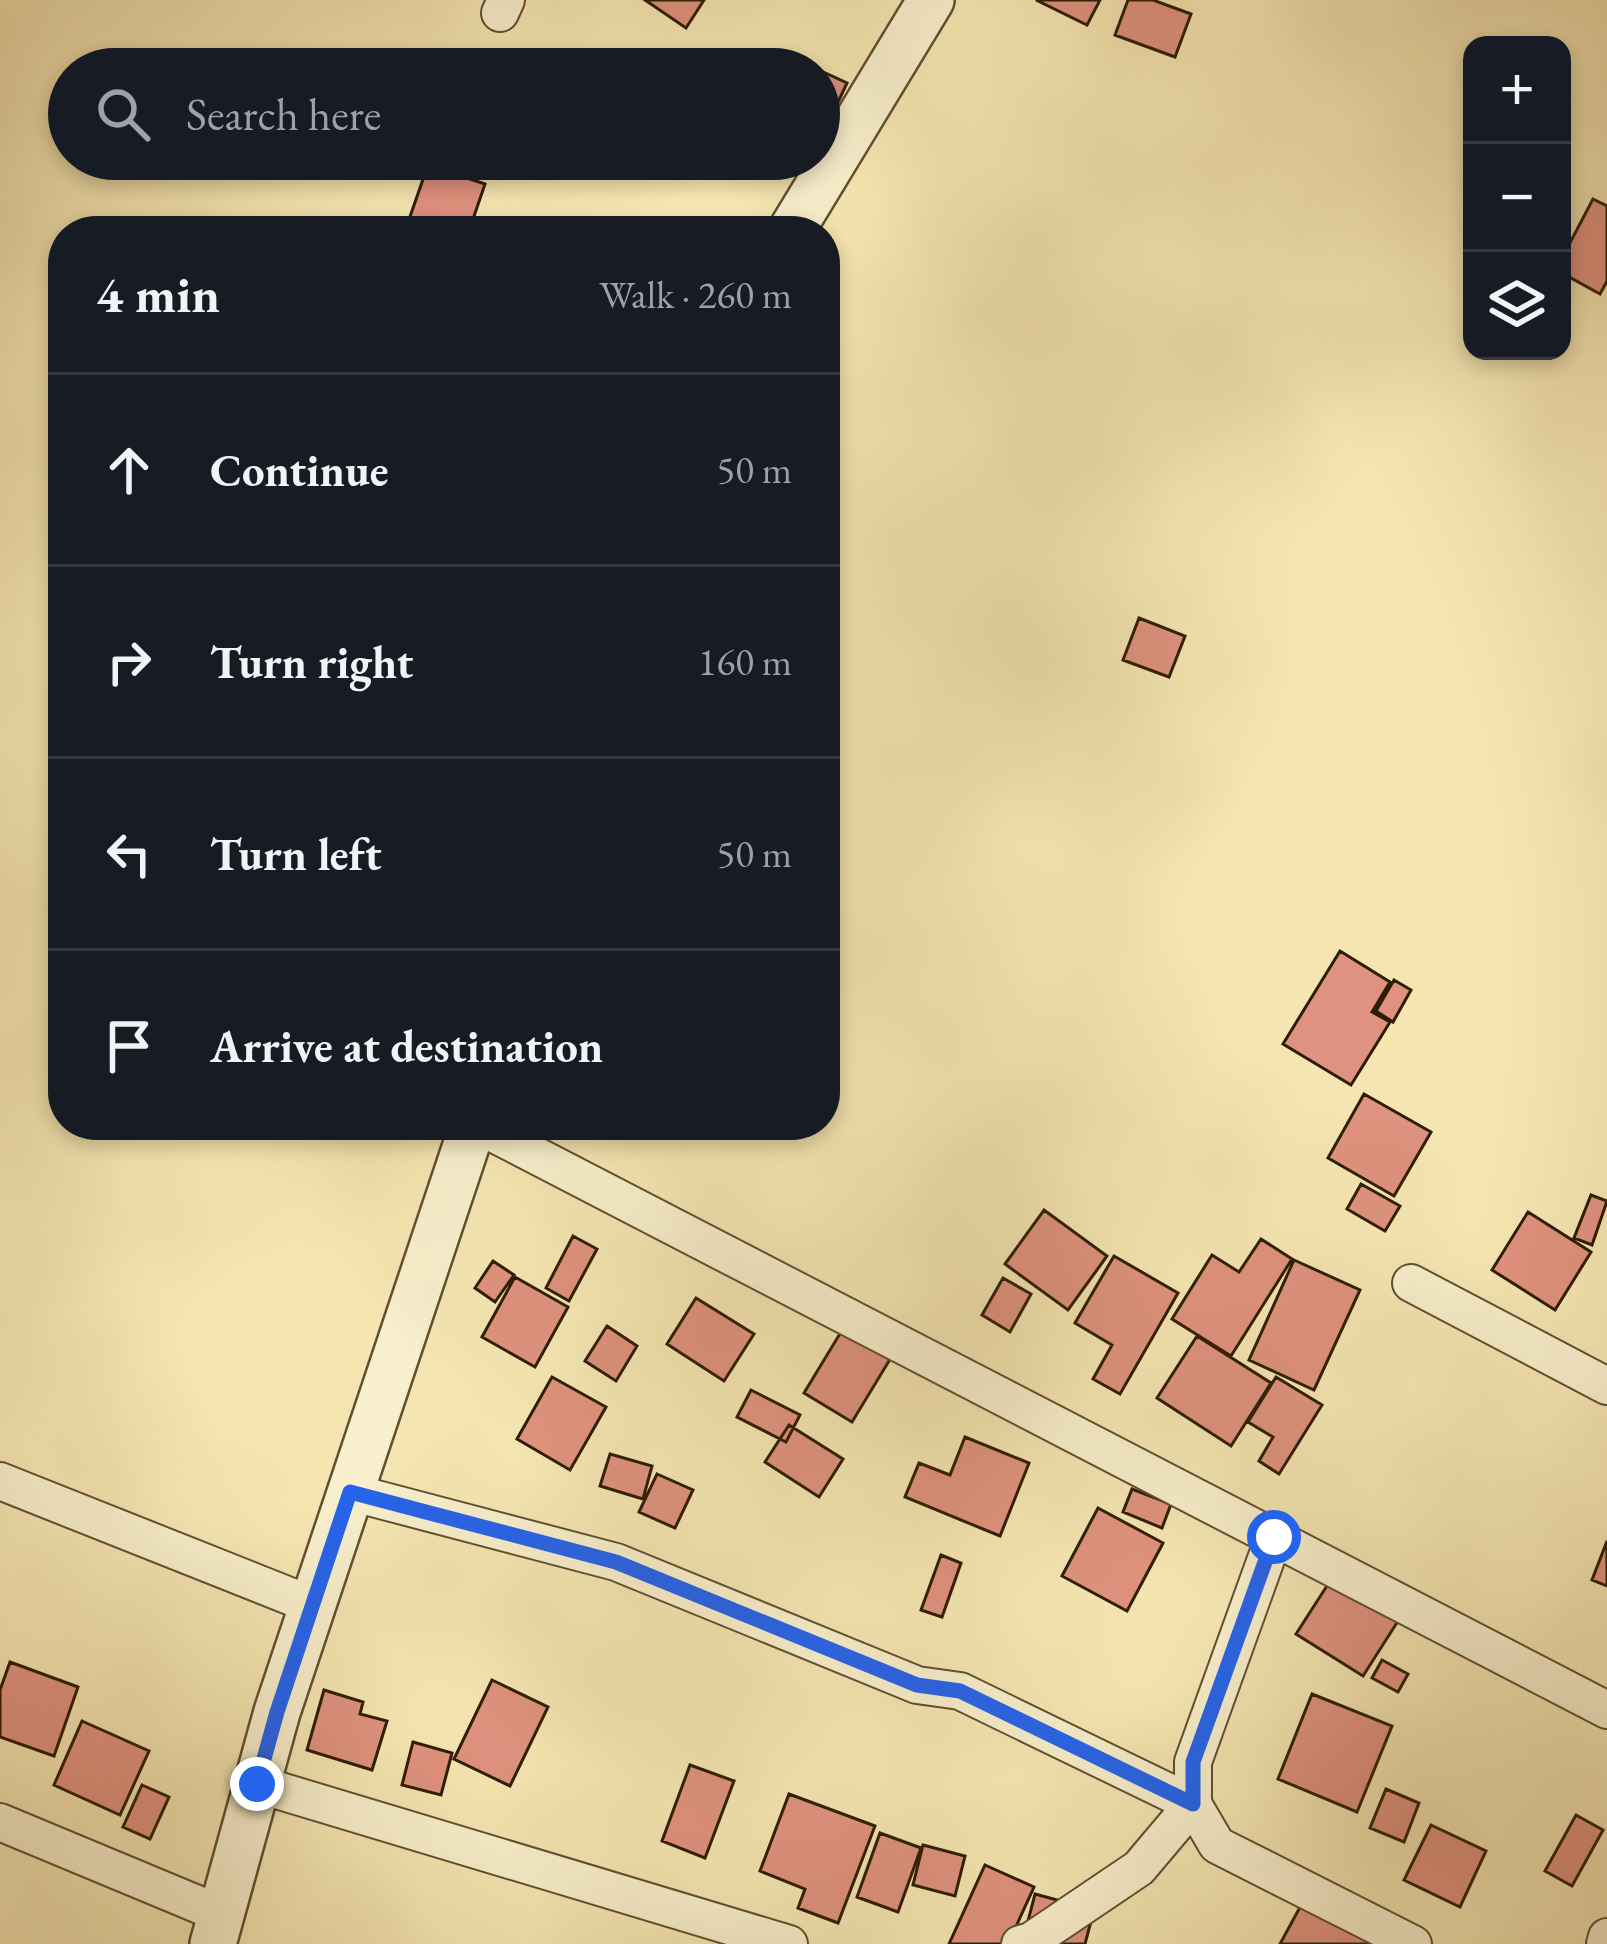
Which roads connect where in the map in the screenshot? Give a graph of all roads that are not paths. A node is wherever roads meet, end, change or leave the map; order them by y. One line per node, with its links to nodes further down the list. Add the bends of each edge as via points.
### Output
1 (931, 0): 2 (street)
2 (840, 150)
3 (822, 180): 4 (street)
4 (800, 216)
5 (470, 1140): 10 (street)
6 (504, 1140): 11 (street)
7 (1411, 1283): 8 (street)
8 (1607, 1386)
9 (0, 1480): 12 (street)
10 (350, 1492): 12 (street); 15 (street, via 616,1562 917,1685 960,1691)
11 (1274, 1537): 13 (street); 15 (street, via 1193,1762)
12 (312, 1605): 14 (street)
13 (1607, 1710)
14 (257, 1784): 17 (street); 18 (street)
15 (1193, 1804): 19 (street, via 1139,1868); 20 (street, via 1217,1845)
16 (0, 1822): 17 (street)
17 (217, 1929)
18 (789, 1944)
19 (1020, 1944)
20 (1413, 1944)

